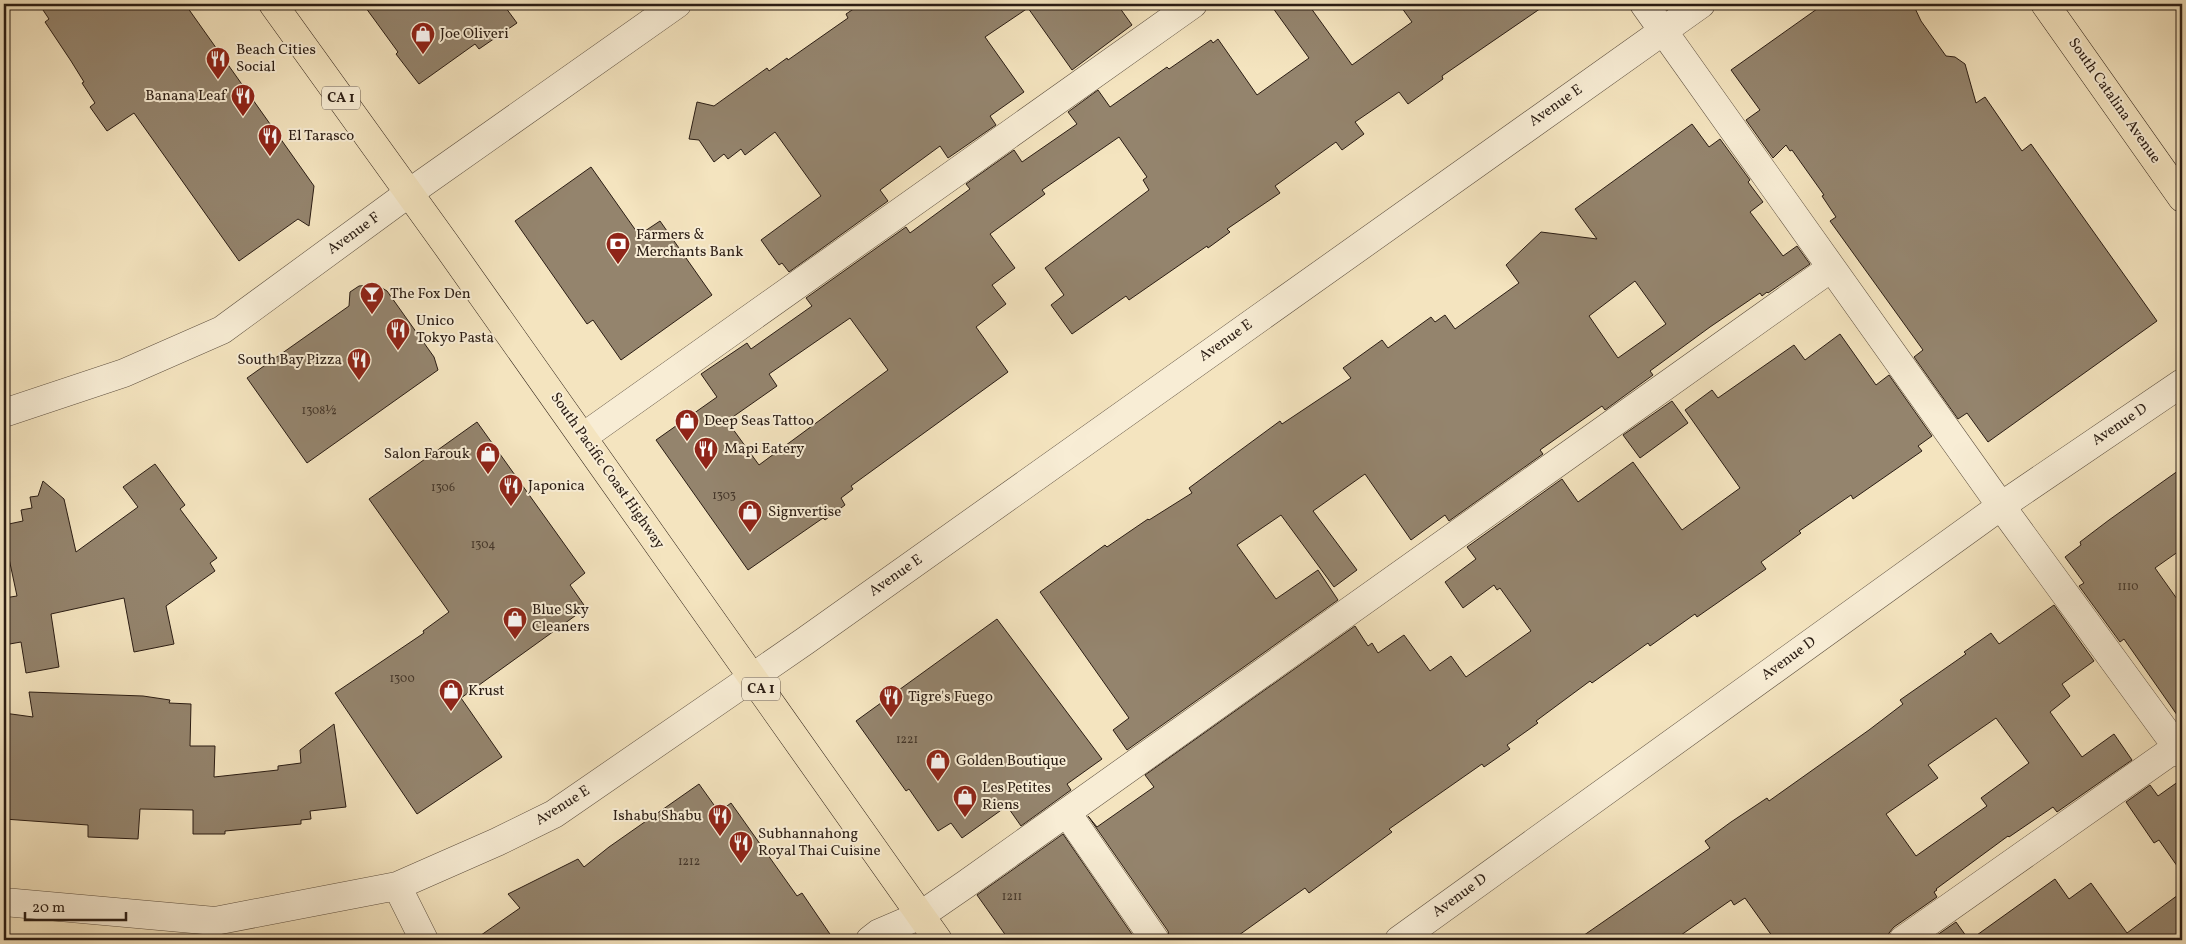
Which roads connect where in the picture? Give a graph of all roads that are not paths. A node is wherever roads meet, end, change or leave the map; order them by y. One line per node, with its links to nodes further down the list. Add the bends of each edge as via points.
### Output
1 (273, 4): 8 (main road, South Pacific Coast Highway / CA 1)
2 (677, 4): 8 (street, Avenue F)
3 (1193, 4): 13 (street)
4 (1644, 4): 7 (street)
5 (1701, 4): 7 (street, Avenue E)
6 (2045, 4): 9 (main road, South Catalina Avenue)
7 (1662, 30): 10 (street); 15 (street, Avenue E)
8 (409, 193): 12 (street, Avenue F, via 222,330 124,373); 13 (main road, South Pacific Coast Highway / CA 1)
9 (2182, 198)
10 (1831, 268): 14 (street); 17 (street)
11 (2182, 383): 14 (street, Avenue D)
12 (4, 414)
13 (583, 437): 15 (main road, South Pacific Coast Highway / CA 1)
14 (2001, 506): 16 (street); 25 (street, Avenue D)
15 (752, 677): 18 (street, Avenue E, via 554,814); 20 (main road, South Pacific Coast Highway / CA 1)
16 (2180, 751): 26 (street)
17 (1067, 813): 20 (street); 24 (street)
18 (396, 886): 19 (street, Avenue E, via 215,921); 21 (street)
19 (4, 902)
20 (921, 915): 22 (street); 23 (main road, South Pacific Coast Highway / CA 1)
21 (423, 938)
22 (870, 940)
23 (938, 940)
24 (1155, 940)
25 (1399, 940)
26 (1903, 940)

